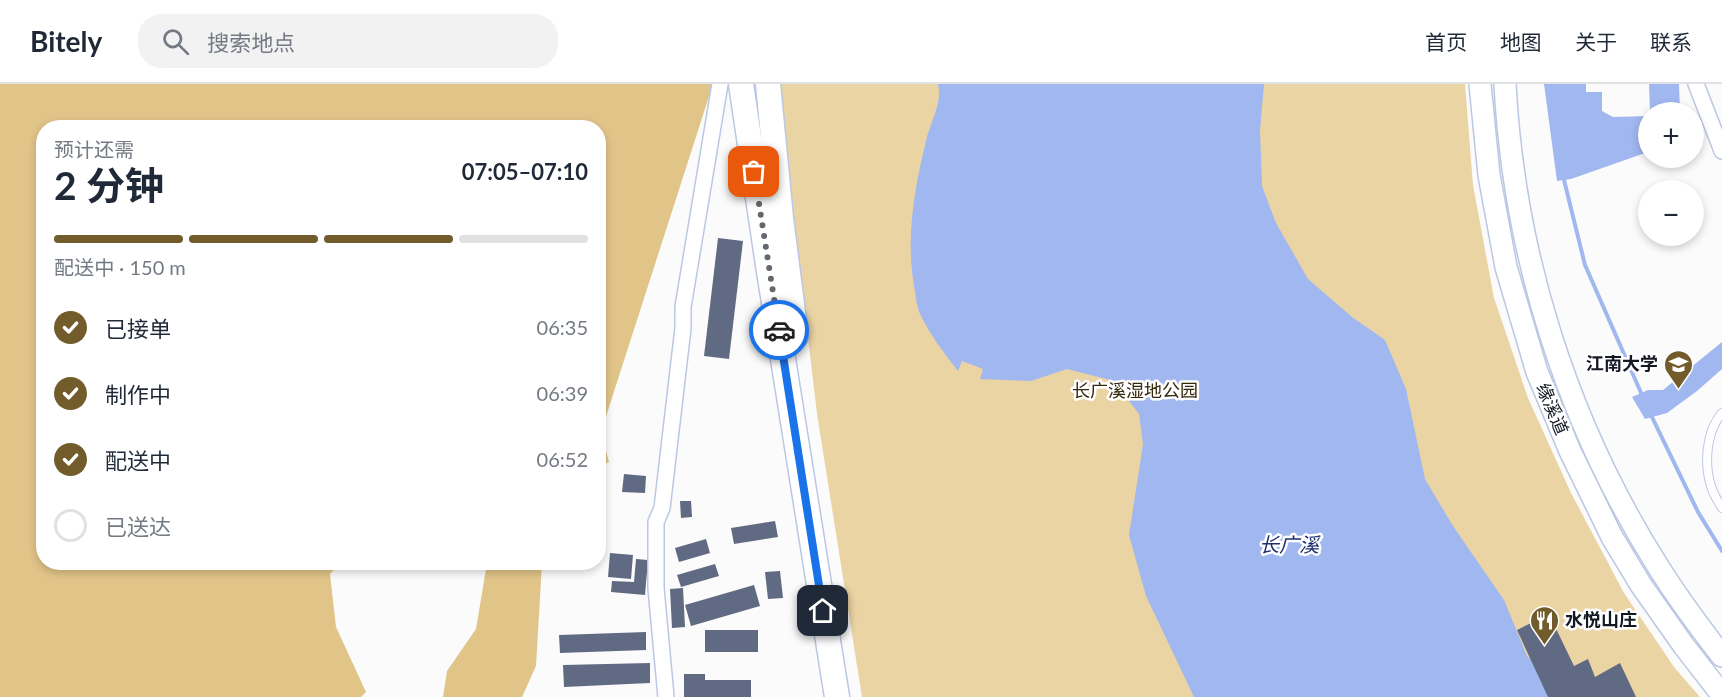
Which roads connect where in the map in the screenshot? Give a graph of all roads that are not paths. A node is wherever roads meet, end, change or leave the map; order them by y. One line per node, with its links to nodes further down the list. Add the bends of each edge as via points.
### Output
1 (720, 84): 13 (street, via 683,308 662,508 656,522 656,588)
2 (741, 84): 8 (highway)
3 (768, 84): 8 (highway)
4 (1480, 84): 12 (main road, 缘溪道, via 1506,267 1537,372 1612,537 1653,602)
5 (1505, 84): 11 (main road, 缘溪道, via 1513,173 1528,254 1569,388 1627,513 1659,568)
6 (1696, 84): 7 (street)
7 (1722, 151)
8 (789, 346): 14 (highway); 15 (highway)
9 (1722, 413): 10 (lane, via 1709,438 1707,465 1711,487)
10 (1722, 508)
11 (1722, 657)
12 (1722, 695)
13 (666, 697)
14 (837, 697)
15 (852, 697)

